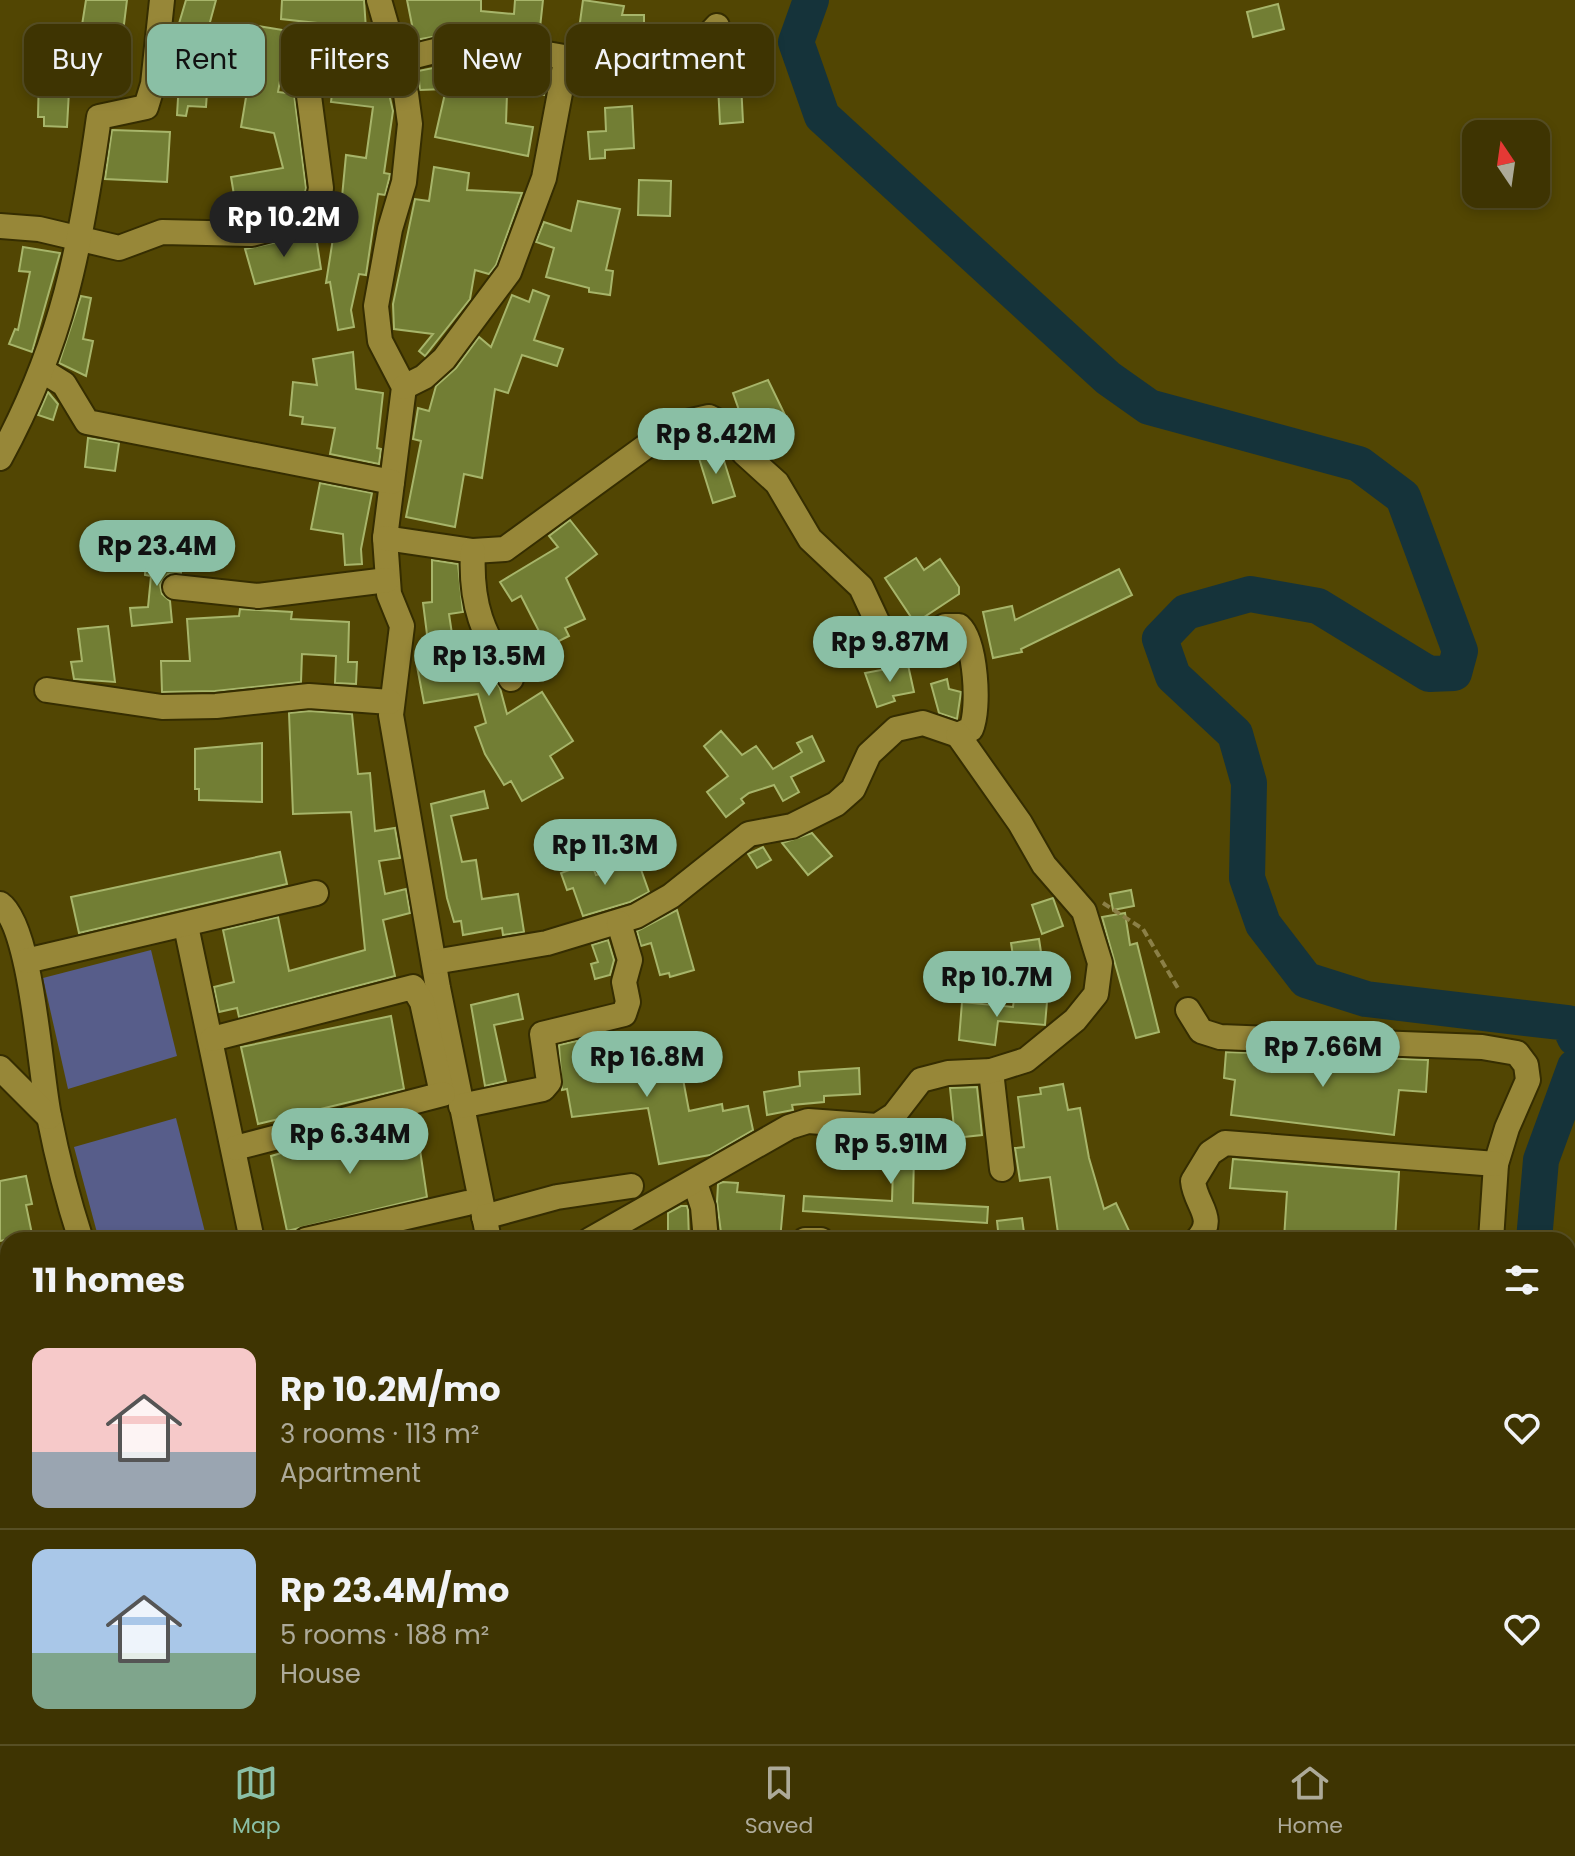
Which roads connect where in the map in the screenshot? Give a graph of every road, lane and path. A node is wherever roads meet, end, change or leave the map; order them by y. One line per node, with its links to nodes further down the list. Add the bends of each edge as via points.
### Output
1 (162, 0): 9 (street, via 146,107 99,117)
2 (379, 0): 3 (street)
3 (385, 24)
4 (418, 57): 5 (street, via 480,45)
5 (566, 61): 11 (street, via 544,178 509,272 444,359)
6 (308, 96): 9 (street, via 321,188 317,210 309,218 262,233 162,232 119,248)
7 (406, 96): 11 (street, via 410,137 404,182 375,317 380,341)
8 (0, 226): 9 (street)
9 (82, 239): 10 (street)
10 (43, 371): 12 (street); 13 (street, via 64,384 87,422)
11 (404, 387): 13 (street)
12 (0, 458)
13 (392, 482): 14 (street)
14 (385, 538): 15 (street); 16 (street)
15 (473, 551): 18 (street, via 477,612); 21 (street, via 513,545 652,442 687,422 716,419 784,492 810,539 861,587 890,640 913,644 953,623 964,630 977,704 971,729)
16 (387, 580): 17 (street, via 258,596); 20 (street, via 402,626)
17 (175, 587)
18 (511, 679)
19 (47, 690): 20 (street, via 162,707 309,696)
20 (390, 702): 28 (street)
21 (958, 735): 25 (street, via 923,723 896,729 869,754 853,789 836,804 792,826 749,834 671,896); 32 (street, via 1044,865 1080,905 1100,963 1096,994 1075,1020 1026,1060)
22 (316, 893): 26 (street)
23 (1094, 898): 29 (path, via 1143,929)
24 (0, 904): 27 (street, via 13,918)
25 (619, 923): 28 (street, via 547,943); 33 (street, via 630,960 624,1014 542,1034 549,1082 543,1089)
26 (186, 926): 27 (street); 30 (street)
27 (26, 961): 34 (street)
28 (434, 962): 33 (street)
29 (1188, 1010): 36 (street, via 1201,1031 1220,1037 1482,1047 1517,1053 1528,1080)
30 (212, 1039): 33 (street, via 413,987); 35 (street)
31 (0, 1068): 34 (street)
32 (991, 1071): 37 (street); 38 (street, via 921,1080 894,1115 877,1126 808,1121 789,1127)
33 (452, 1100): 35 (street); 40 (street)
34 (49, 1117): 41 (street)
35 (235, 1148): 42 (street)
36 (1496, 1164): 46 (street, via 1225,1143 1210,1153 1193,1181); 47 (street)
37 (1002, 1169)
38 (695, 1183): 44 (street); 45 (street)
39 (631, 1186): 40 (street, via 557,1197)
40 (480, 1220): 43 (street)
41 (79, 1232)
42 (251, 1232)
43 (376, 1232)
44 (603, 1232)
45 (705, 1232)
46 (1209, 1232)
47 (1492, 1232)

